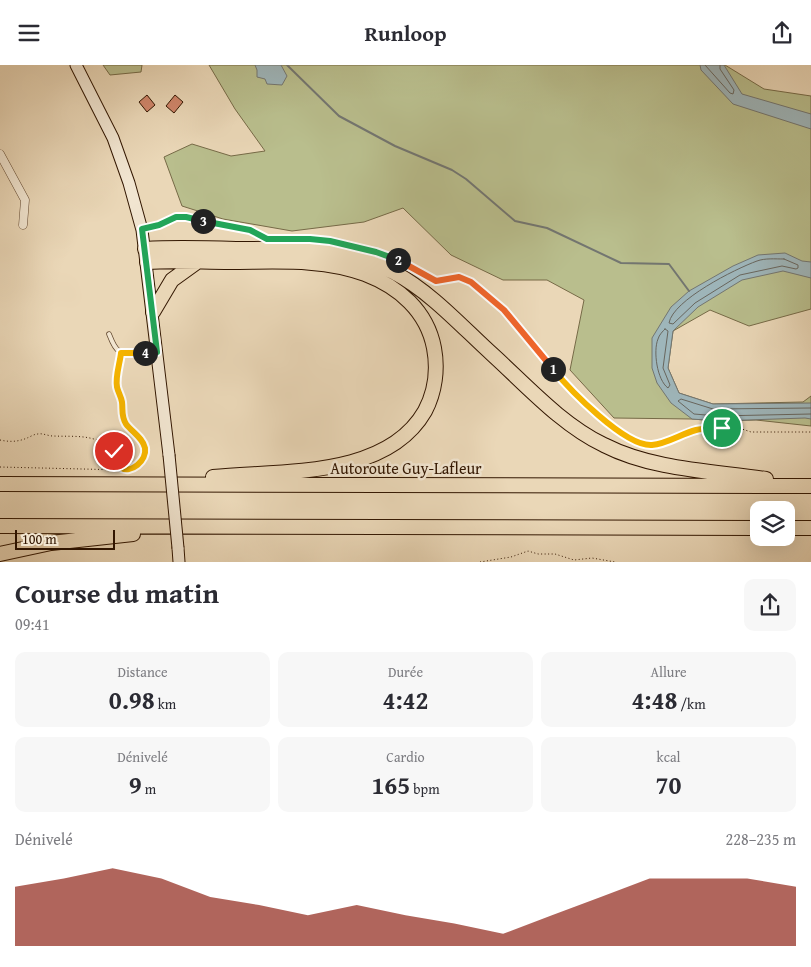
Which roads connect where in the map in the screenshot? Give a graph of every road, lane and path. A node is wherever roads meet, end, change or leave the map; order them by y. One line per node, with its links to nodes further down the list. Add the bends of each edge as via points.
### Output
1 (76, 65): 4 (main road, via 112,138)
2 (0, 154): 3 (street, via 25,200)
3 (24, 225)
4 (142, 229): 5 (path, via 172,218 186,217 250,230); 9 (main road)
5 (267, 239)
6 (304, 239): 7 (path)
7 (342, 243)
8 (367, 250): 15 (path, via 392,258 436,281 459,277 471,282 504,310 580,400 639,442 656,445 697,430 733,426 751,432)
9 (146, 256): 10 (highway); 11 (main road); 21 (highway, via 316,250 371,262 418,287 559,415 601,444 665,465)
10 (197, 262): 11 (highway, via 172,280); 20 (highway, via 326,264 356,271 388,285 414,306 430,333 436,364 431,396 420,419 404,437 388,449 363,459 300,470)
11 (153, 312): 13 (main road)
12 (109, 334): 14 (lane)
13 (157, 352): 14 (lane); 28 (main road, bridge)
14 (121, 353): 18 (path, via 116,386 123,417 145,450 136,466)
15 (811, 432)
16 (0, 440): 18 (path, via 16,441 39,434 88,437 114,451 120,467)
17 (0, 467): 18 (path)
18 (124, 469)
19 (0, 484): 20 (highway, Autoroute Guy-Lafleur)
20 (132, 484): 21 (highway, Autoroute Guy-Lafleur)
21 (811, 486)
22 (0, 526): 23 (highway)
23 (206, 527): 24 (highway); 27 (highway, via 51,543)
24 (750, 528)
25 (795, 528): 26 (highway)
26 (811, 528)
27 (0, 554)
28 (180, 562)
29 (480, 562): 30 (path, via 528,551 555,554 574,561 592,558)
30 (615, 562)

